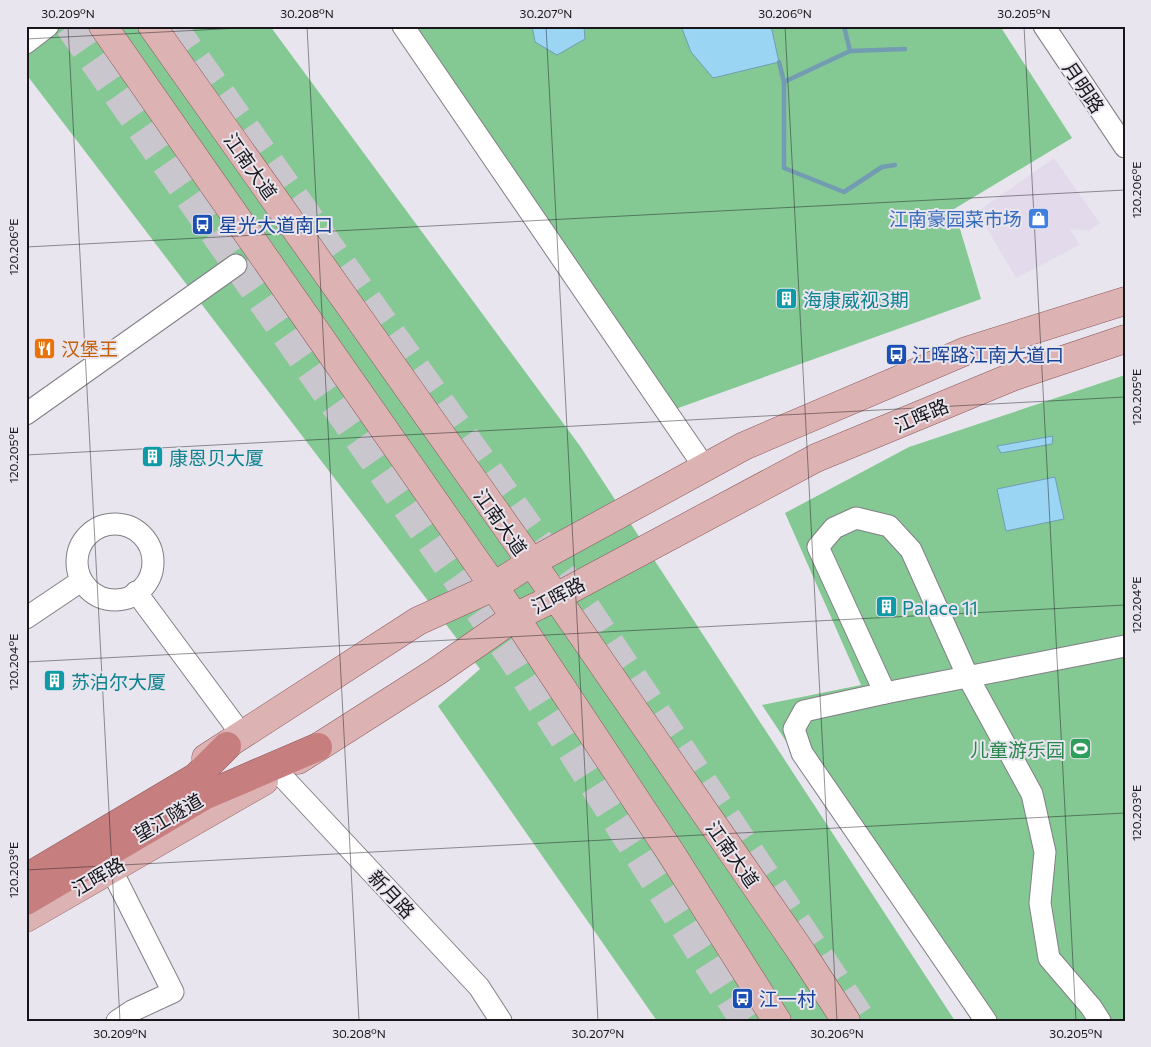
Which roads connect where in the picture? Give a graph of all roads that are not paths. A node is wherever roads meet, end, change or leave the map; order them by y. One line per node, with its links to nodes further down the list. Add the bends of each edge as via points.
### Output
1 (48, 26): 6 (street)
2 (103, 26): 15 (main road)
3 (152, 26): 13 (main road, 江南大道)
4 (403, 26): 12 (street)
5 (1044, 26): 7 (street, 月明路)
6 (26, 42)
7 (1125, 147)
8 (236, 265): 11 (street)
9 (1125, 301): 12 (main road, 江晖路, via 966,351 744,446)
10 (1125, 339): 17 (main road, 江晖路, via 1012,377 816,458)
11 (26, 414)
12 (704, 468): 13 (main road, 江晖路)
13 (530, 562): 15 (main road, 江晖路); 17 (main road, 江南大道)
14 (81, 581): 16 (street, via 100,598 113,601 126,599); 16 (street, via 77,555 90,533 101,526 127,526 146,540 153,563 146,585); 19 (street)
15 (493, 587): 18 (main road); 23 (main road, 江晖路, via 418,621)
16 (136, 592): 23 (street)
17 (556, 597): 18 (main road, 江晖路); 34 (main road, 江南大道)
18 (515, 617): 24 (main road, 江晖路); 33 (main road)
19 (26, 618)
20 (1125, 646): 21 (street)
21 (968, 678): 22 (street); 22 (street, via 911,550 889,526 856,518 834,528 818,547); 36 (street, via 1032,794 1046,852 1040,902 1049,958)
22 (885, 693): 35 (street, via 804,710 794,729 802,753)
23 (235, 740): 26 (main road, 江晖路); 28 (highway, 望江隧道, via 196,777)
24 (318, 747): 25 (main road, 江晖路); 29 (highway, 望江隧道, via 204,796)
25 (278, 772): 27 (main road, 江晖路); 32 (street, 新月路, via 478,986)
26 (26, 863)
27 (111, 869): 30 (main road, 江晖路); 31 (street, via 173,992)
28 (26, 878)
29 (26, 900)
30 (26, 918)
31 (118, 1021)
32 (502, 1021)
33 (777, 1021)
34 (846, 1021)
35 (986, 1021)
36 (1100, 1021)

